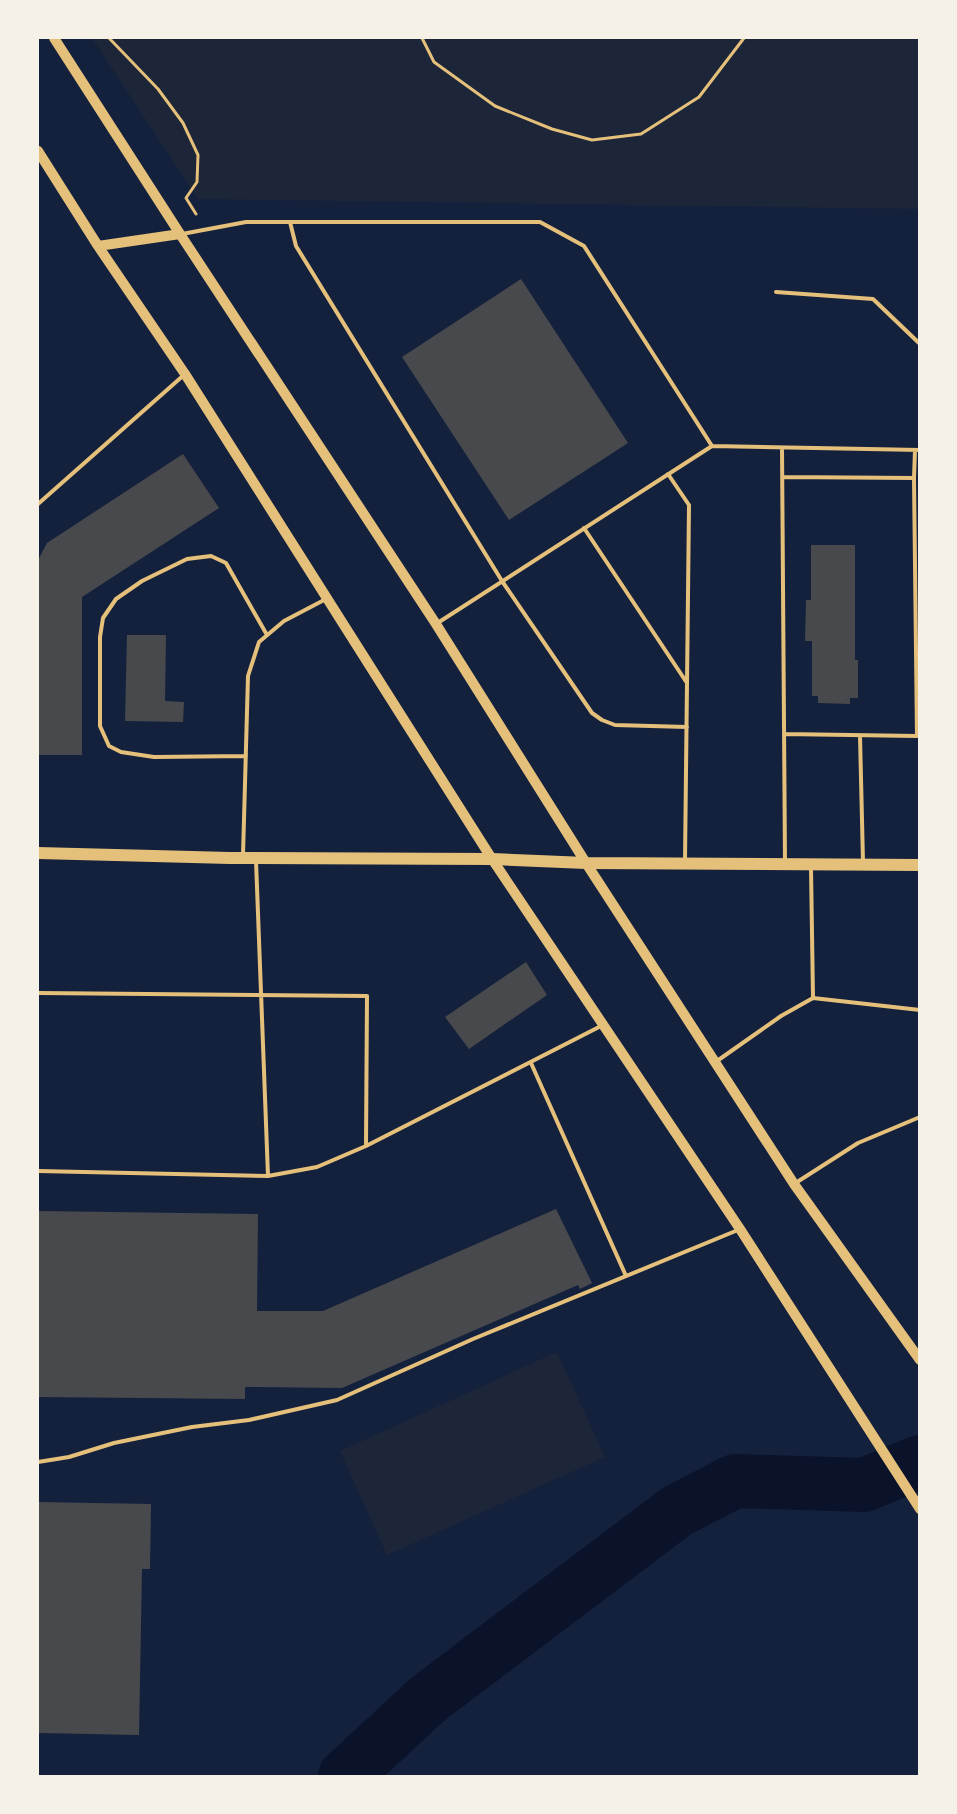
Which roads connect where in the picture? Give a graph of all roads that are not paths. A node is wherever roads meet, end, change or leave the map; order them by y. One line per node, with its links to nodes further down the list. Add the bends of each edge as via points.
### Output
1 (54, 38): 4 (main road)
2 (38, 151): 5 (main road)
3 (290, 222): 4 (lane, via 246,222); 9 (lane, via 540,222 584,246); 17 (lane, via 296,246)
4 (180, 234): 5 (main road); 19 (main road)
5 (98, 246): 8 (main road)
6 (776, 292): 7 (lane, via 873,299)
7 (920, 344)
8 (185, 374): 15 (lane); 18 (main road)
9 (712, 446): 10 (lane); 12 (lane)
10 (782, 448): 11 (lane); 13 (lane)
11 (917, 450): 14 (lane)
12 (668, 474): 16 (lane); 21 (lane, via 689,505)
13 (782, 477): 14 (lane); 23 (lane)
14 (914, 478): 24 (lane, via 917,736)
15 (38, 504)
16 (584, 528): 17 (lane); 21 (lane)
17 (502, 581): 19 (lane); 22 (lane, via 592,713 615,725)
18 (327, 599): 20 (lane); 28 (main road)
19 (436, 624): 29 (main road)
20 (267, 635): 25 (lane, via 259,642 248,676); 25 (lane, via 226,563 210,556 187,559 142,581 116,599 102,618 100,726 109,746 121,752 154,757)
21 (687, 683): 22 (lane)
22 (687, 727): 30 (lane)
23 (784, 734): 24 (lane); 31 (lane)
24 (860, 736): 33 (lane)
25 (246, 756): 27 (lane)
26 (38, 853): 27 (main road)
27 (249, 858): 28 (main road); 36 (lane)
28 (492, 859): 29 (main road); 39 (main road)
29 (586, 863): 30 (main road); 40 (main road)
30 (685, 863): 31 (main road)
31 (785, 864): 32 (main road)
32 (810, 864): 33 (main road); 37 (lane)
33 (863, 864): 34 (main road)
34 (920, 865)
35 (38, 993): 36 (lane)
36 (260, 994): 43 (lane, via 367,996); 45 (lane)
37 (813, 998): 38 (lane); 40 (lane, via 780,1016)
38 (920, 1010)
39 (603, 1025): 41 (lane); 47 (main road)
40 (715, 1062): 46 (main road)
41 (531, 1063): 43 (lane); 48 (lane)
42 (920, 1117): 46 (lane, via 858,1143)
43 (366, 1146): 45 (lane, via 317,1167)
44 (38, 1171): 45 (lane)
45 (268, 1176)
46 (794, 1184): 49 (main road)
47 (740, 1229): 48 (lane); 51 (main road)
48 (626, 1276): 50 (lane, via 473,1338 337,1400 249,1420 114,1442 69,1457)
49 (920, 1360)
50 (38, 1462)
51 (920, 1509)

